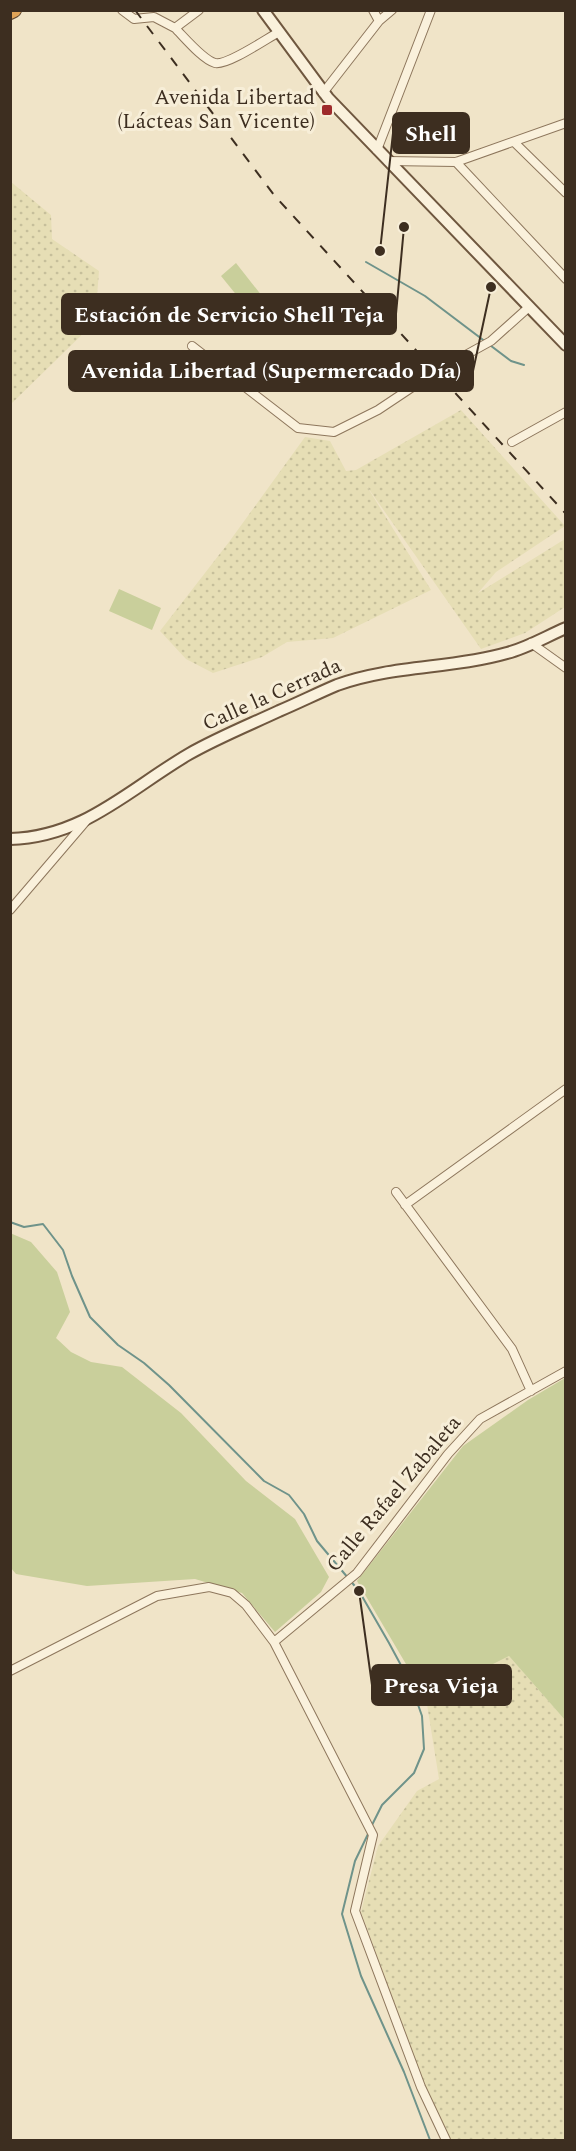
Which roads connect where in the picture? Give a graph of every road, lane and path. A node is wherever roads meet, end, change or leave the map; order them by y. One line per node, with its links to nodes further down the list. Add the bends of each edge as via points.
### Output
1 (122, 10): 8 (street, via 134,19 154,17)
2 (199, 10): 8 (street)
3 (263, 10): 9 (street)
4 (373, 10): 7 (street)
5 (392, 10): 7 (street)
6 (431, 10): 13 (street)
7 (380, 21): 10 (street)
8 (175, 28): 9 (street, via 216,63)
9 (279, 32): 10 (street)
10 (323, 93): 13 (street)
11 (566, 123): 12 (street)
12 (515, 142): 15 (street); 16 (street)
13 (377, 150): 14 (street)
14 (388, 161): 15 (street); 18 (street)
15 (456, 162): 17 (street)
16 (566, 193)
17 (566, 279)
18 (529, 307): 19 (street); 20 (street, via 487,343 378,410 334,432 298,428)
19 (566, 345)
20 (192, 346)
21 (566, 412): 22 (street)
22 (512, 442)
23 (566, 628): 24 (street, Calle la Cerrada)
24 (531, 643): 25 (street); 26 (street, Calle la Cerrada, via 509,653 392,671 338,685 189,754)
25 (566, 668)
26 (87, 820): 27 (street, Calle la Cerrada, via 65,829); 28 (street)
27 (10, 839)
28 (10, 910)
29 (566, 1089): 31 (street)
30 (396, 1192): 31 (street)
31 (405, 1205): 33 (street, via 512,1349)
32 (566, 1371): 33 (street, Calle Rafael Zabaleta)
33 (531, 1391): 34 (street, Calle Rafael Zabaleta, via 480,1419 349,1580)
34 (274, 1642): 35 (street, via 232,1593 209,1587 157,1596); 36 (street, via 373,1835 355,1911 421,2086)
35 (10, 1671)
36 (446, 2140)

